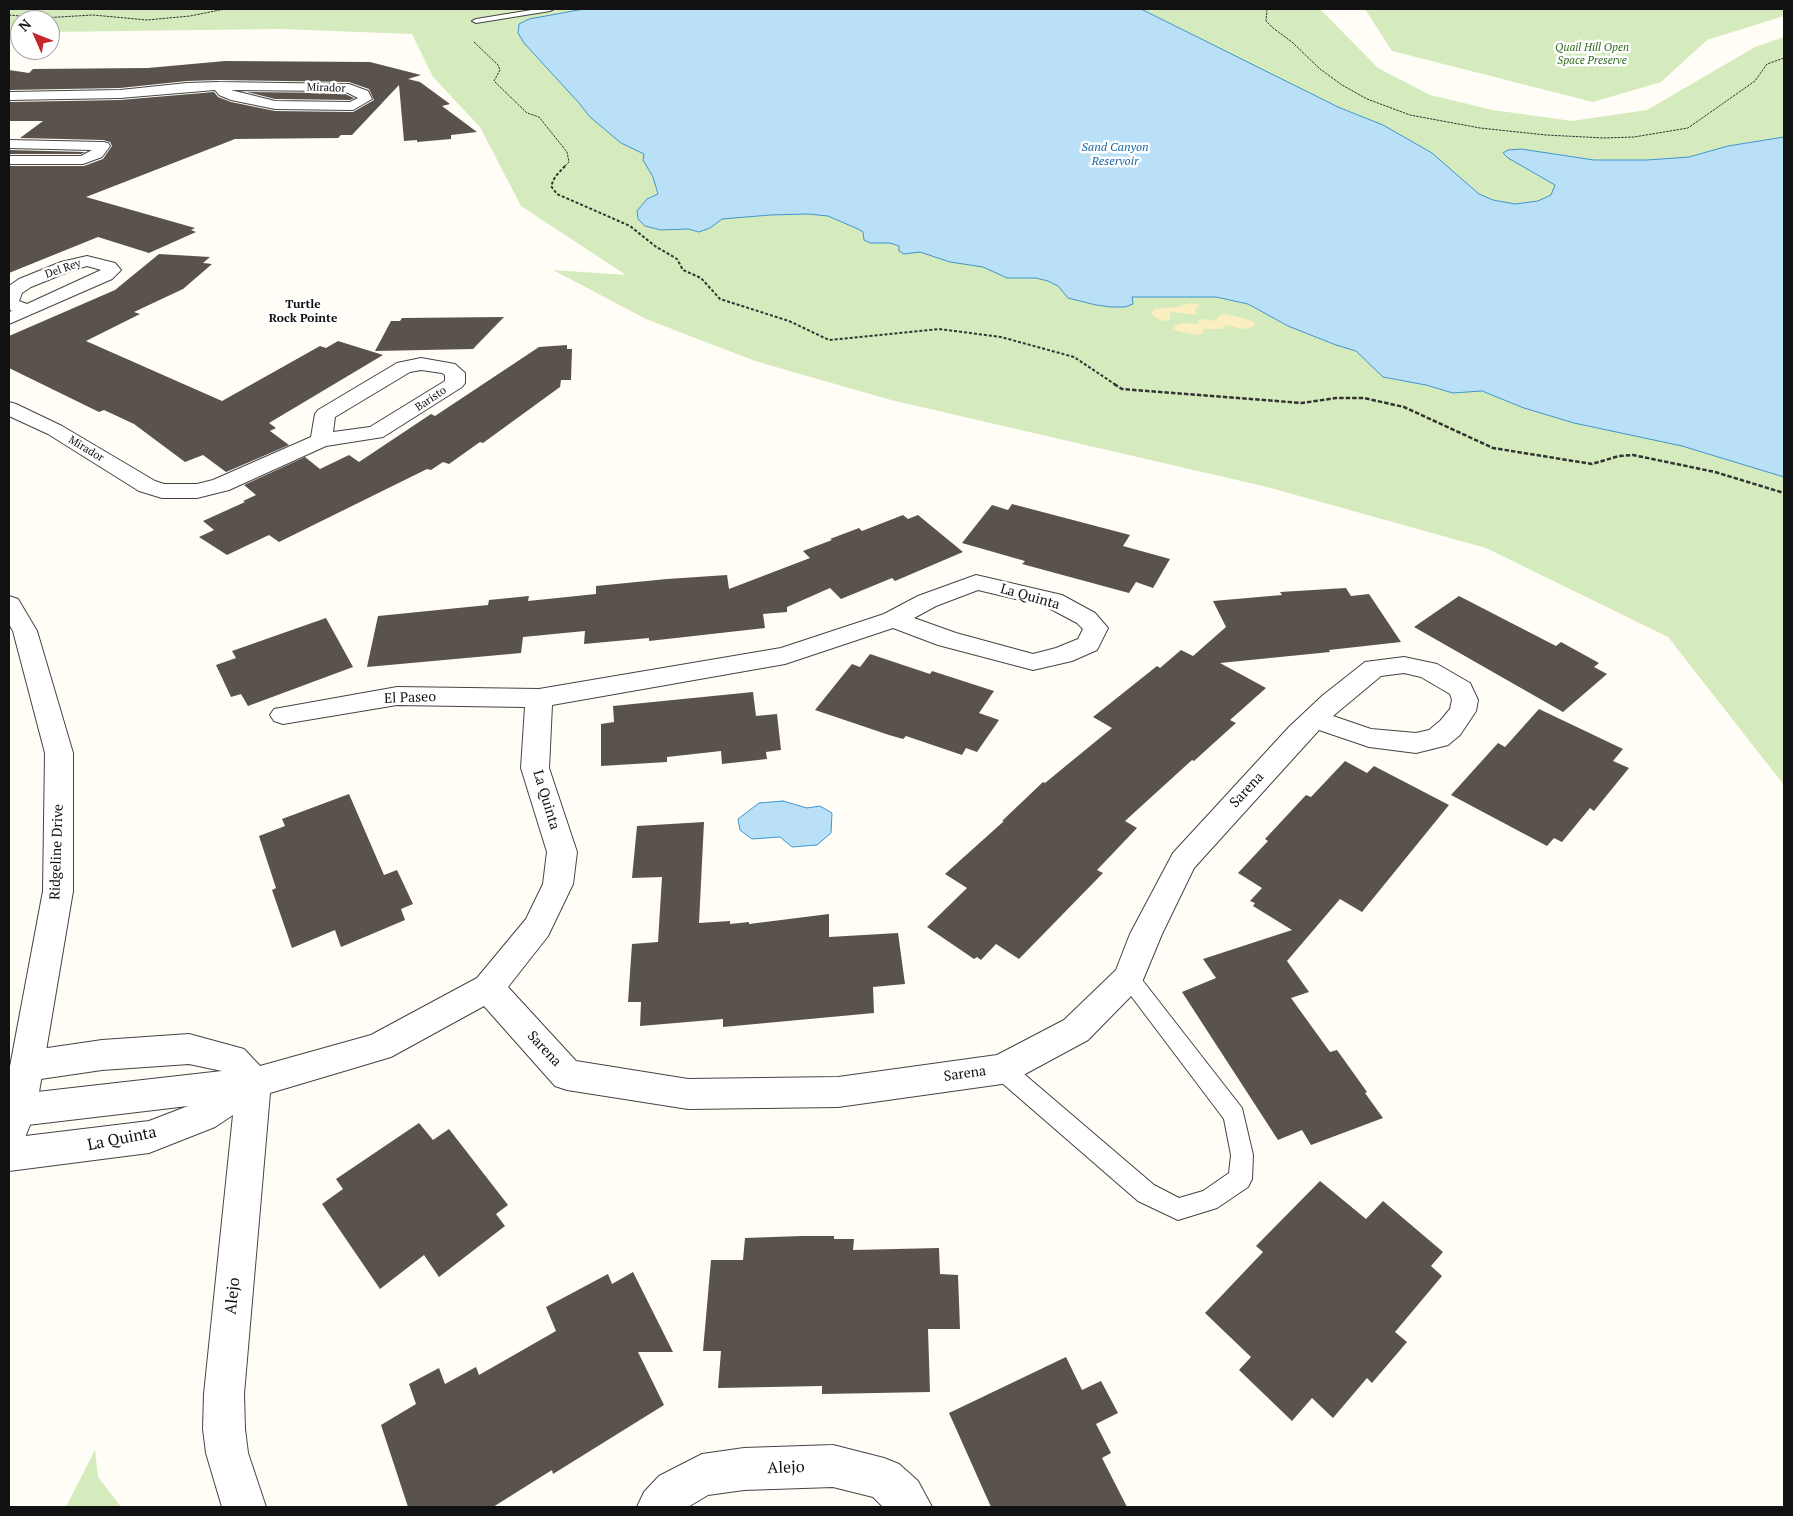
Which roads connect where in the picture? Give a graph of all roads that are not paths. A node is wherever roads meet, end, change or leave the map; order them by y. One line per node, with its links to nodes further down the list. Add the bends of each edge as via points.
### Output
1 (550, 9): 2 (lane)
2 (476, 21)
3 (218, 86): 3 (street, Mirador, via 236,98 274,104 353,106 366,99 363,94 349,88); 4 (street, Mirador, via 120,94)
4 (9, 96)
5 (9, 144): 6 (street, via 103,146 97,154 84,160)
6 (9, 160)
7 (27, 310): 7 (street, Del Rey, via 106,275 112,270 87,261 25,283 10,298 12,304); 8 (street, Del Rey)
8 (9, 319)
9 (9, 408): 11 (street, Mirador, via 55,430 147,486)
10 (321, 440): 10 (street, Baristo, via 376,433 455,382 455,373 448,368 421,364 404,368 325,414); 11 (street, Baristo, via 222,485 197,491)
11 (162, 491)
12 (9, 604): 19 (street, Ridgeline Drive, via 25,631 59,753 58,891)
13 (893, 619): 13 (street, La Quinta, via 927,601 976,582 1054,600 1086,618 1096,628 1088,644 1063,655 1034,662 946,639); 14 (street, La Quinta, via 785,656)
14 (539, 698): 15 (street, El Paseo, via 397,696); 18 (street, La Quinta, via 535,768 562,852 558,884 537,926)
15 (283, 715)
16 (1314, 719): 16 (street, Sarena, via 1374,668 1404,665 1428,670 1461,689 1465,700 1463,711 1450,728 1438,738 1416,743 1369,738); 17 (street, Sarena, via 1183,861 1146,934)
17 (1129, 978): 20 (street, Sarena, via 1076,1030); 20 (lane, via 1234,1115 1242,1155 1240,1179 1209,1200 1178,1209 1146,1193)
18 (488, 988): 20 (street, Sarena, via 567,1075 688,1094 838,1092); 21 (street, La Quinta, via 379,1046)
19 (27, 1066): 21 (street, via 102,1055 189,1049 232,1059); 22 (street, Ridgeline Drive)
20 (1002, 1069)
21 (254, 1083): 22 (street, La Quinta); 23 (street, La Quinta, via 203,1116 149,1137); 24 (street, Alejo, via 224,1394 227,1453)
22 (14, 1122)
23 (9, 1155)
24 (244, 1507)
25 (659, 1507): 26 (street, Alejo, via 674,1491 702,1475 744,1469 833,1466 884,1479 904,1496)
26 (910, 1507)

